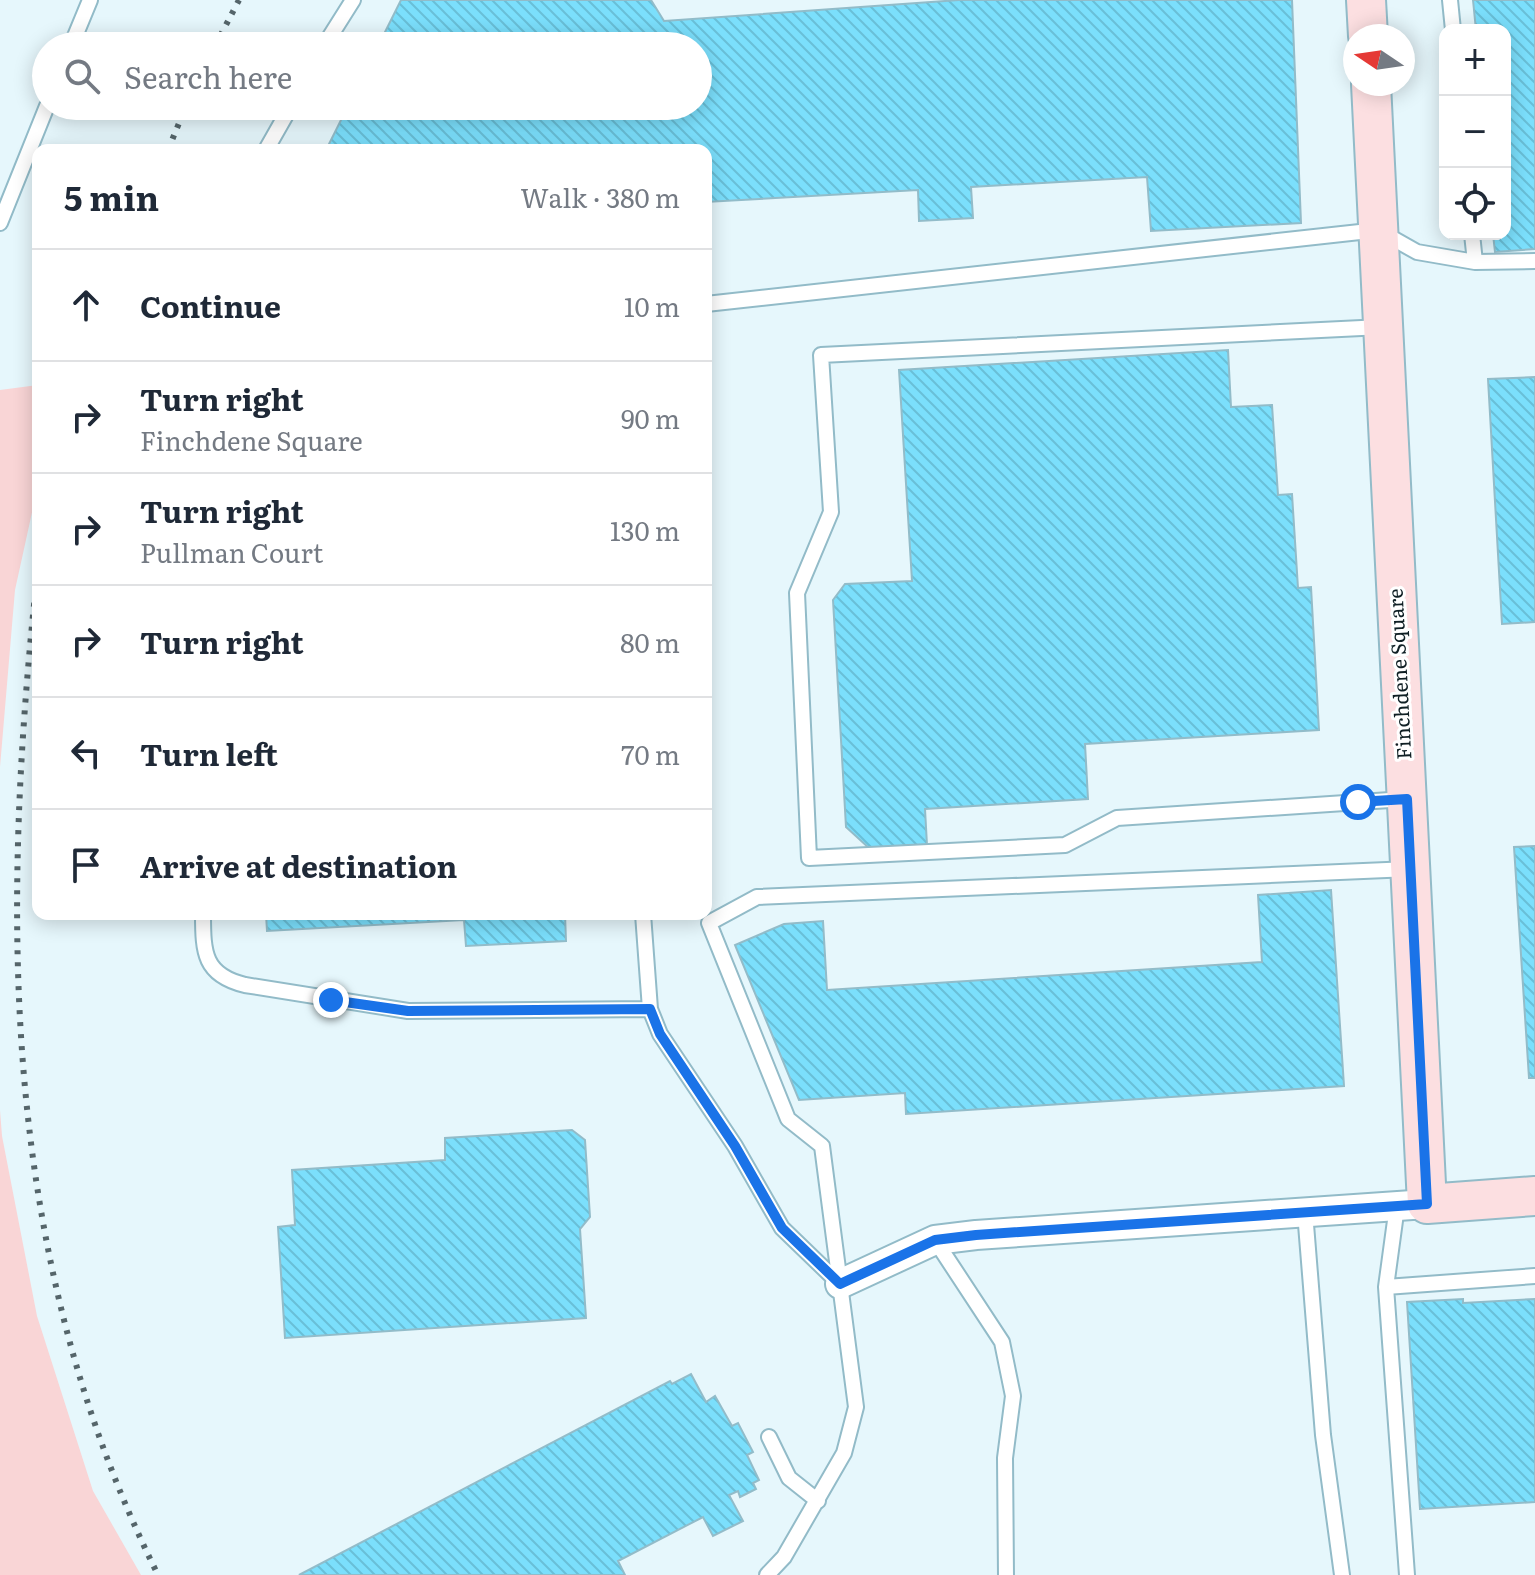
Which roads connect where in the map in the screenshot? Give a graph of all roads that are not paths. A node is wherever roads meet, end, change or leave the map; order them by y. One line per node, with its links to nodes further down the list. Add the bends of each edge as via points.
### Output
1 (90, 0): 7 (lane)
2 (353, 0): 8 (lane)
3 (1366, 0): 5 (street)
4 (1450, 0): 6 (lane)
5 (1367, 24)
6 (1452, 24)
7 (77, 32)
8 (333, 32)
9 (1372, 96): 14 (street, Finchdene Square)
10 (41, 120): 13 (lane)
11 (283, 120): 12 (lane)
12 (269, 144)
13 (0, 223)
14 (1378, 230): 17 (lane, via 1417,252); 18 (lane); 19 (street, Finchdene Square)
15 (1473, 240): 17 (lane)
16 (1535, 261): 17 (lane)
17 (1475, 262)
18 (712, 303)
19 (1383, 327): 20 (street, Finchdene Square); 20 (lane, via 821,355 831,512 797,593 809,858 1065,845 1117,818)
20 (1407, 799): 21 (street, Finchdene Square)
21 (1410, 869): 26 (street, Finchdene Square); 30 (lane, via 757,897 709,923 788,1119 822,1146)
22 (204, 920): 24 (lane, via 208,963 222,979 245,985 408,1011)
23 (643, 920): 24 (lane)
24 (650, 1009): 30 (lane, via 660,1034 782,1228)
25 (1535, 1196): 26 (street)
26 (1412, 1205): 27 (street); 31 (lane)
27 (1305, 1212): 28 (street); 36 (lane, via 1323,1435)
28 (935, 1240): 30 (street); 35 (lane, via 1002,1342 1011,1382 1005,1458)
29 (1535, 1276): 31 (lane)
30 (840, 1284): 33 (lane, via 856,1407 844,1453)
31 (1386, 1287): 37 (lane)
32 (769, 1437): 33 (lane, via 789,1478)
33 (818, 1501): 34 (lane)
34 (767, 1575)
35 (1006, 1575)
36 (1342, 1575)
37 (1407, 1575)

